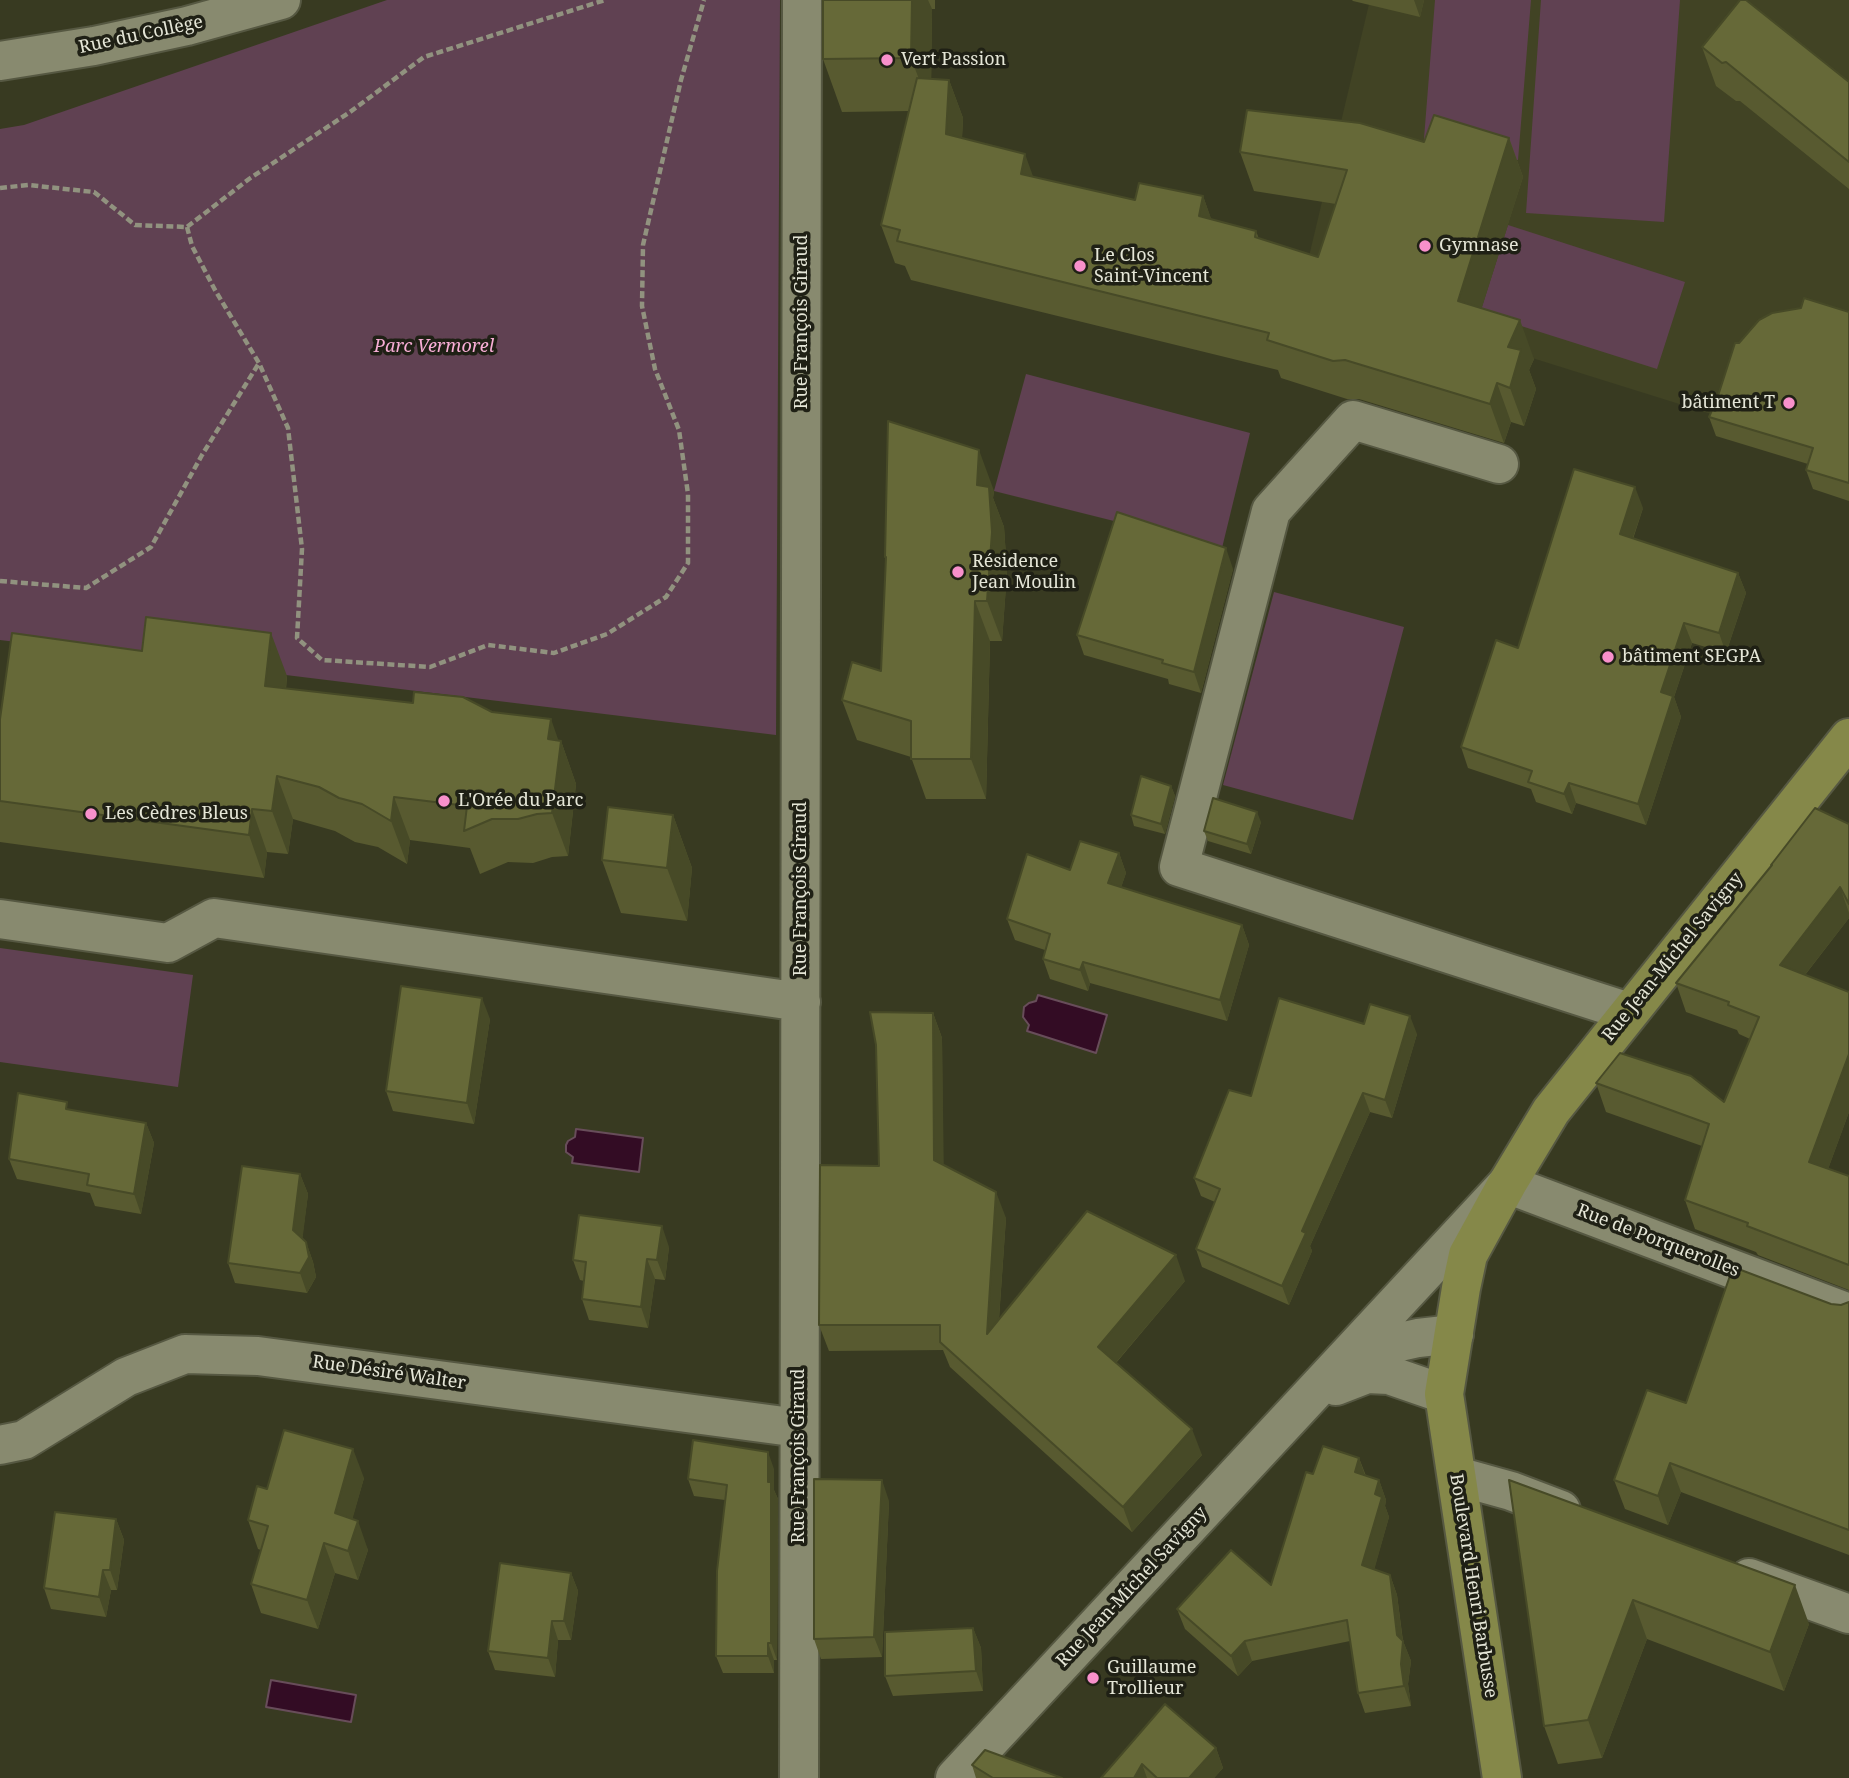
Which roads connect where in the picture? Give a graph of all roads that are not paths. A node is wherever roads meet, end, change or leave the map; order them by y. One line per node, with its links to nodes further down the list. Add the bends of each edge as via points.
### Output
1 (281, 0): 3 (street, Rue du Collège, via 187,26)
2 (802, 0): 7 (street, Rue François Giraud)
3 (0, 61)
4 (1499, 464): 8 (street, via 1353,420 1271,510 1179,867)
5 (1849, 738): 8 (main road, Rue Jean-Michel Savigny)
6 (0, 919): 7 (street, via 168,943 214,918)
7 (801, 1002): 14 (street, Rue François Giraud)
8 (1629, 1012): 9 (main road, Rue Jean-Michel Savigny, via 1551,1111)
9 (1507, 1184): 10 (street, Rue de Porquerolles); 11 (main road, Rue Jean-Michel Savigny, via 1468,1255); 13 (street, Rue Jean-Michel Savigny)
10 (1849, 1312)
11 (1454, 1334): 12 (main road, Rue Jean-Michel Savigny); 13 (street, Rue Jean-Michel Savigny, via 1382,1346)
12 (1444, 1394): 13 (street, Rue Jean-Michel Savigny, via 1389,1375 1367,1374); 16 (main road, Boulevard Henri Barbusse)
13 (1308, 1397): 21 (street, Rue Jean-Michel Savigny)
14 (799, 1428): 15 (street, Rue Désiré Walter, via 258,1356 185,1354 126,1377 24,1440); 20 (street, Rue François Giraud)
15 (0, 1445)
16 (1457, 1476): 17 (street); 22 (main road, Boulevard Henri Barbusse)
17 (1587, 1519)
18 (1723, 1568): 19 (street)
19 (1849, 1614)
20 (799, 1778)
21 (955, 1778)
22 (1502, 1778)

